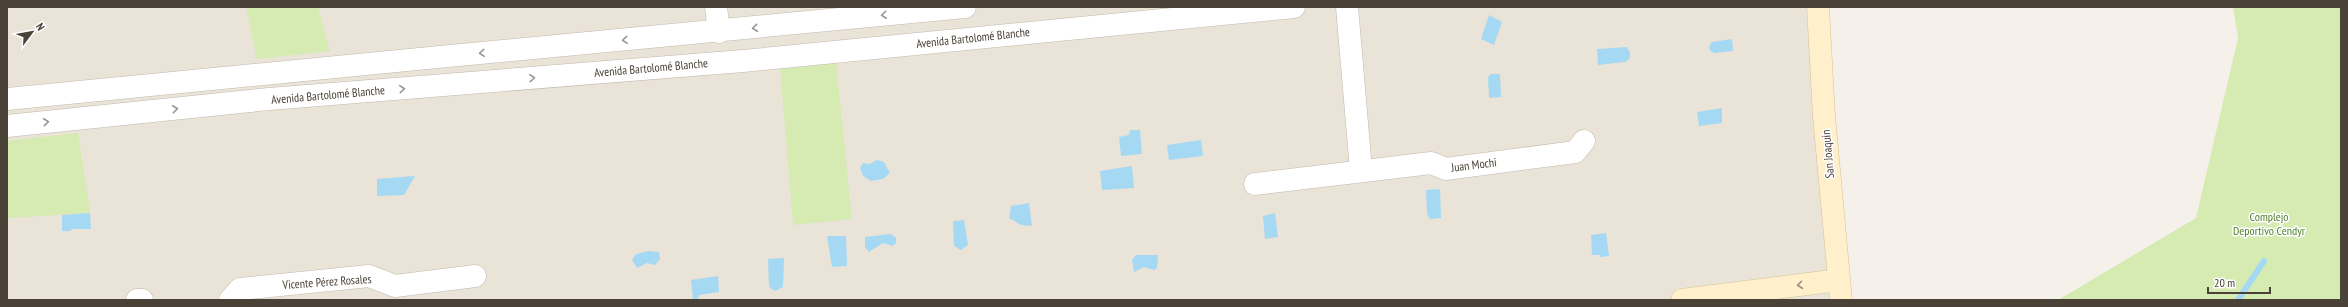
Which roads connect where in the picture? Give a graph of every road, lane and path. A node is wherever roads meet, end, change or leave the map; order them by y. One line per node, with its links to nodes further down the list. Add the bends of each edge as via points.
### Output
1 (716, 7): 6 (street)
2 (965, 7): 6 (street, one-way to 6)
3 (1294, 7): 9 (street, Avenida Bartolomé Blanche, one-way to 3, via 743,61)
4 (1347, 7): 12 (street)
5 (1818, 7): 15 (main road, San Joaquín, via 1824,116)
6 (719, 32): 7 (street, one-way to 7)
7 (266, 72): 8 (street); 9 (street)
8 (7, 98)
9 (269, 99): 10 (street, Avenida Bartolomé Blanche, one-way to 9)
10 (7, 126)
11 (1584, 141): 12 (street, Juan Mochi, via 1575,152 1446,169 1431,163)
12 (1361, 170): 13 (street, Juan Mochi)
13 (1255, 184)
14 (475, 276): 18 (street, Vicente Pérez Rosales, via 395,286 369,276 240,289)
15 (1840, 290): 19 (main road, one-way to 19)
16 (137, 300): 17 (street)
17 (142, 300)
18 (230, 300)
19 (1682, 300)

